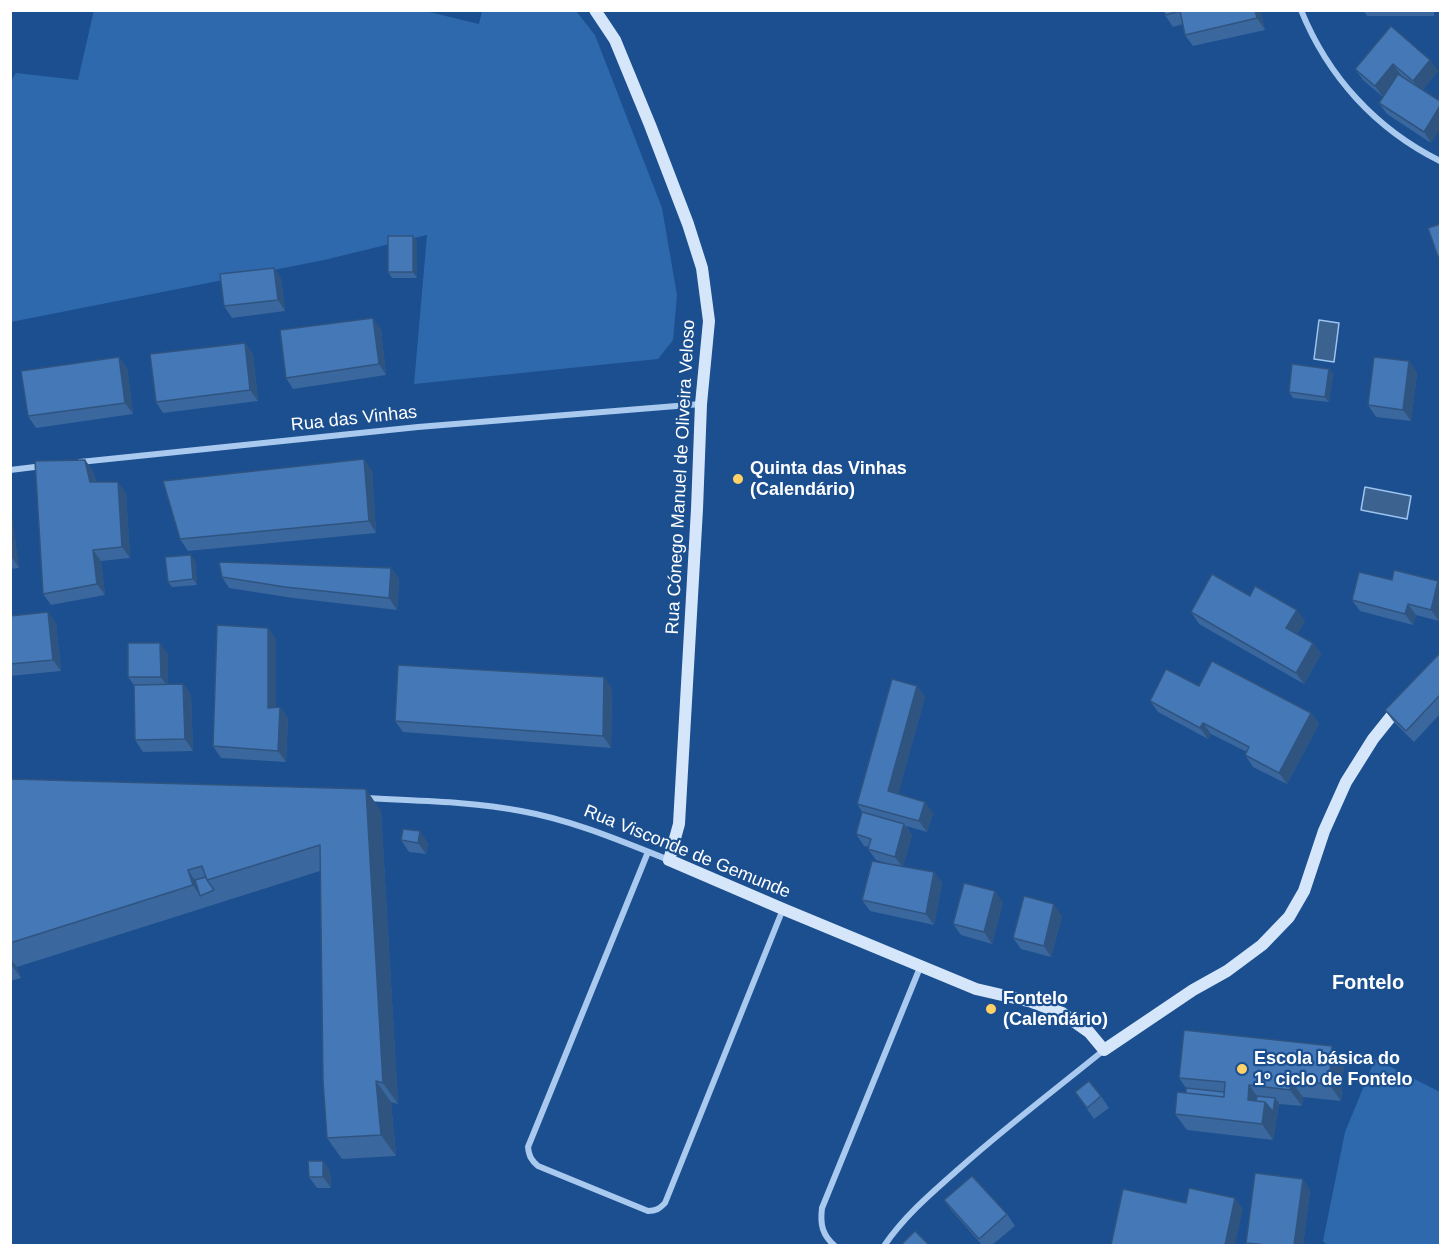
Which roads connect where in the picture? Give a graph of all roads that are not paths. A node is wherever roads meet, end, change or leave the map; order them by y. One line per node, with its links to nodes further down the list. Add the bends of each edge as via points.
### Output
1 (595, 10): 4 (street, Rua Cónego Manuel de Oliveira Veloso, via 615,40 702,268 710,321)
2 (1300, 10): 3 (street, via 1312,39 1354,97 1386,127)
3 (1440, 161)
4 (701, 404): 5 (street, Rua das Vinhas, via 418,427); 11 (street, Rua Cónego Manuel de Oliveira Veloso, via 679,824)
5 (69, 464)
6 (45, 466): 7 (street)
7 (10, 470)
8 (1411, 692): 14 (street, via 1373,739 1346,782 1304,891 1289,917 1262,945 1236,964)
9 (356, 797): 10 (street, Rua Visconde de Gemunde, via 464,803 522,811)
10 (648, 852): 11 (street, Rua Visconde de Gemunde); 12 (street, via 528,1147 538,1166 648,1211 665,1203)
11 (669, 860): 12 (street, Rua Visconde de Gemunde)
12 (783, 909): 13 (street, Rua Visconde de Gemunde)
13 (921, 965): 14 (street, Rua Visconde de Gemunde, via 976,989 1062,1013 1089,1032); 15 (street, via 822,1208 822,1231)
14 (1104, 1050): 16 (street, via 946,1180)
15 (835, 1245)
16 (884, 1245)

